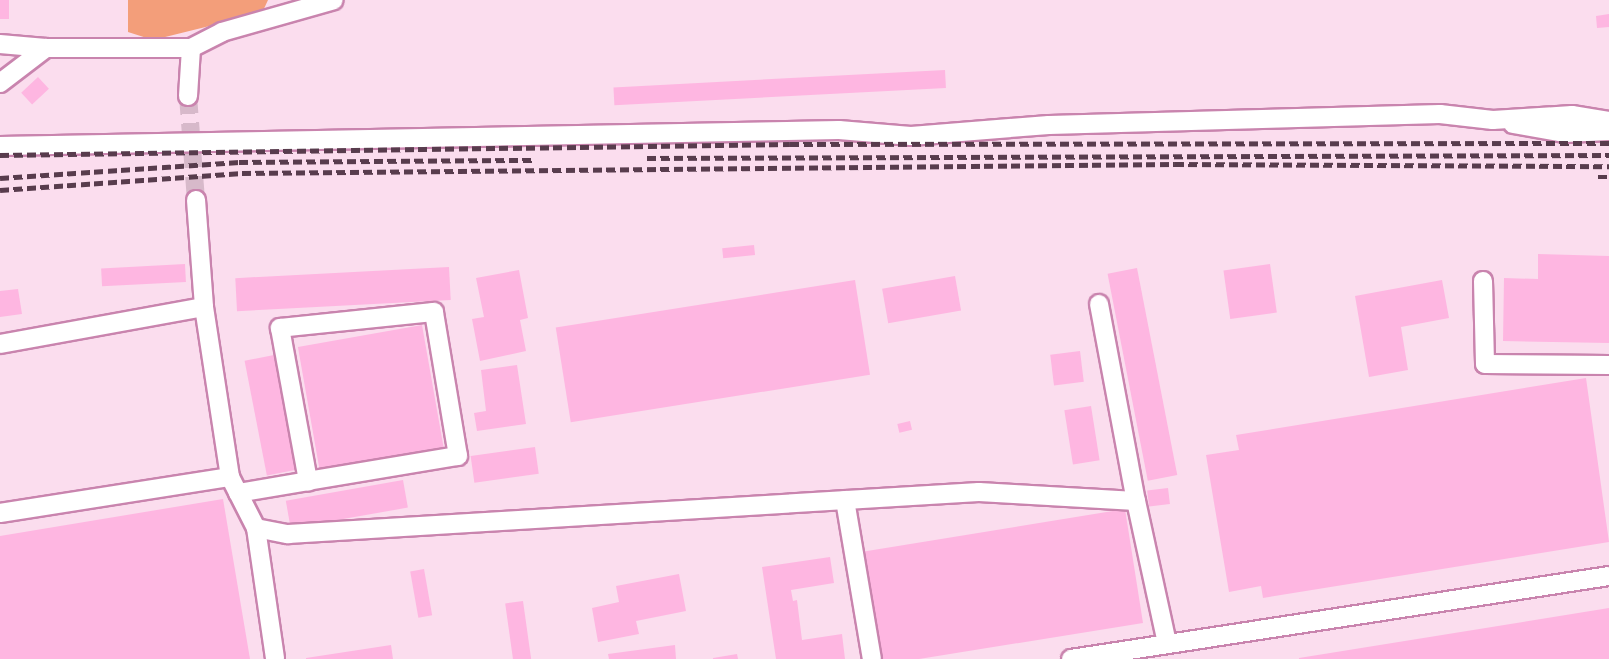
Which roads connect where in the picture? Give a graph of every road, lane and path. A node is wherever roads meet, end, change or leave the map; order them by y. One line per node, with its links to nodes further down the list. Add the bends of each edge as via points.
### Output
1 (334, 0): 2 (lane)
2 (275, 7): 5 (lane)
3 (0, 44): 4 (lane)
4 (46, 48): 5 (lane); 6 (lane)
5 (191, 48): 7 (lane)
6 (0, 83)
7 (188, 96)
8 (1493, 120): 9 (lane, via 1572,115); 10 (lane, via 1564,133); 11 (lane, via 1440,114 1049,125 911,136 839,130)
9 (1609, 121)
10 (1609, 131)
11 (0, 146)
12 (196, 200): 15 (lane)
13 (1483, 281): 17 (lane, via 1485,364)
14 (1099, 304): 21 (lane)
15 (204, 307): 16 (lane); 19 (lane)
16 (0, 344)
17 (1609, 365)
18 (308, 481): 18 (lane, via 458,456 434,312 280,328); 19 (lane)
19 (234, 485): 22 (lane); 23 (lane)
20 (845, 500): 21 (lane, via 979,492); 23 (lane, via 288,534); 27 (lane)
21 (1136, 501): 25 (lane)
22 (0, 513)
23 (256, 528): 26 (lane)
24 (1609, 576): 25 (lane)
25 (1167, 643): 28 (lane)
26 (275, 659)
27 (872, 659)
28 (1071, 659)

